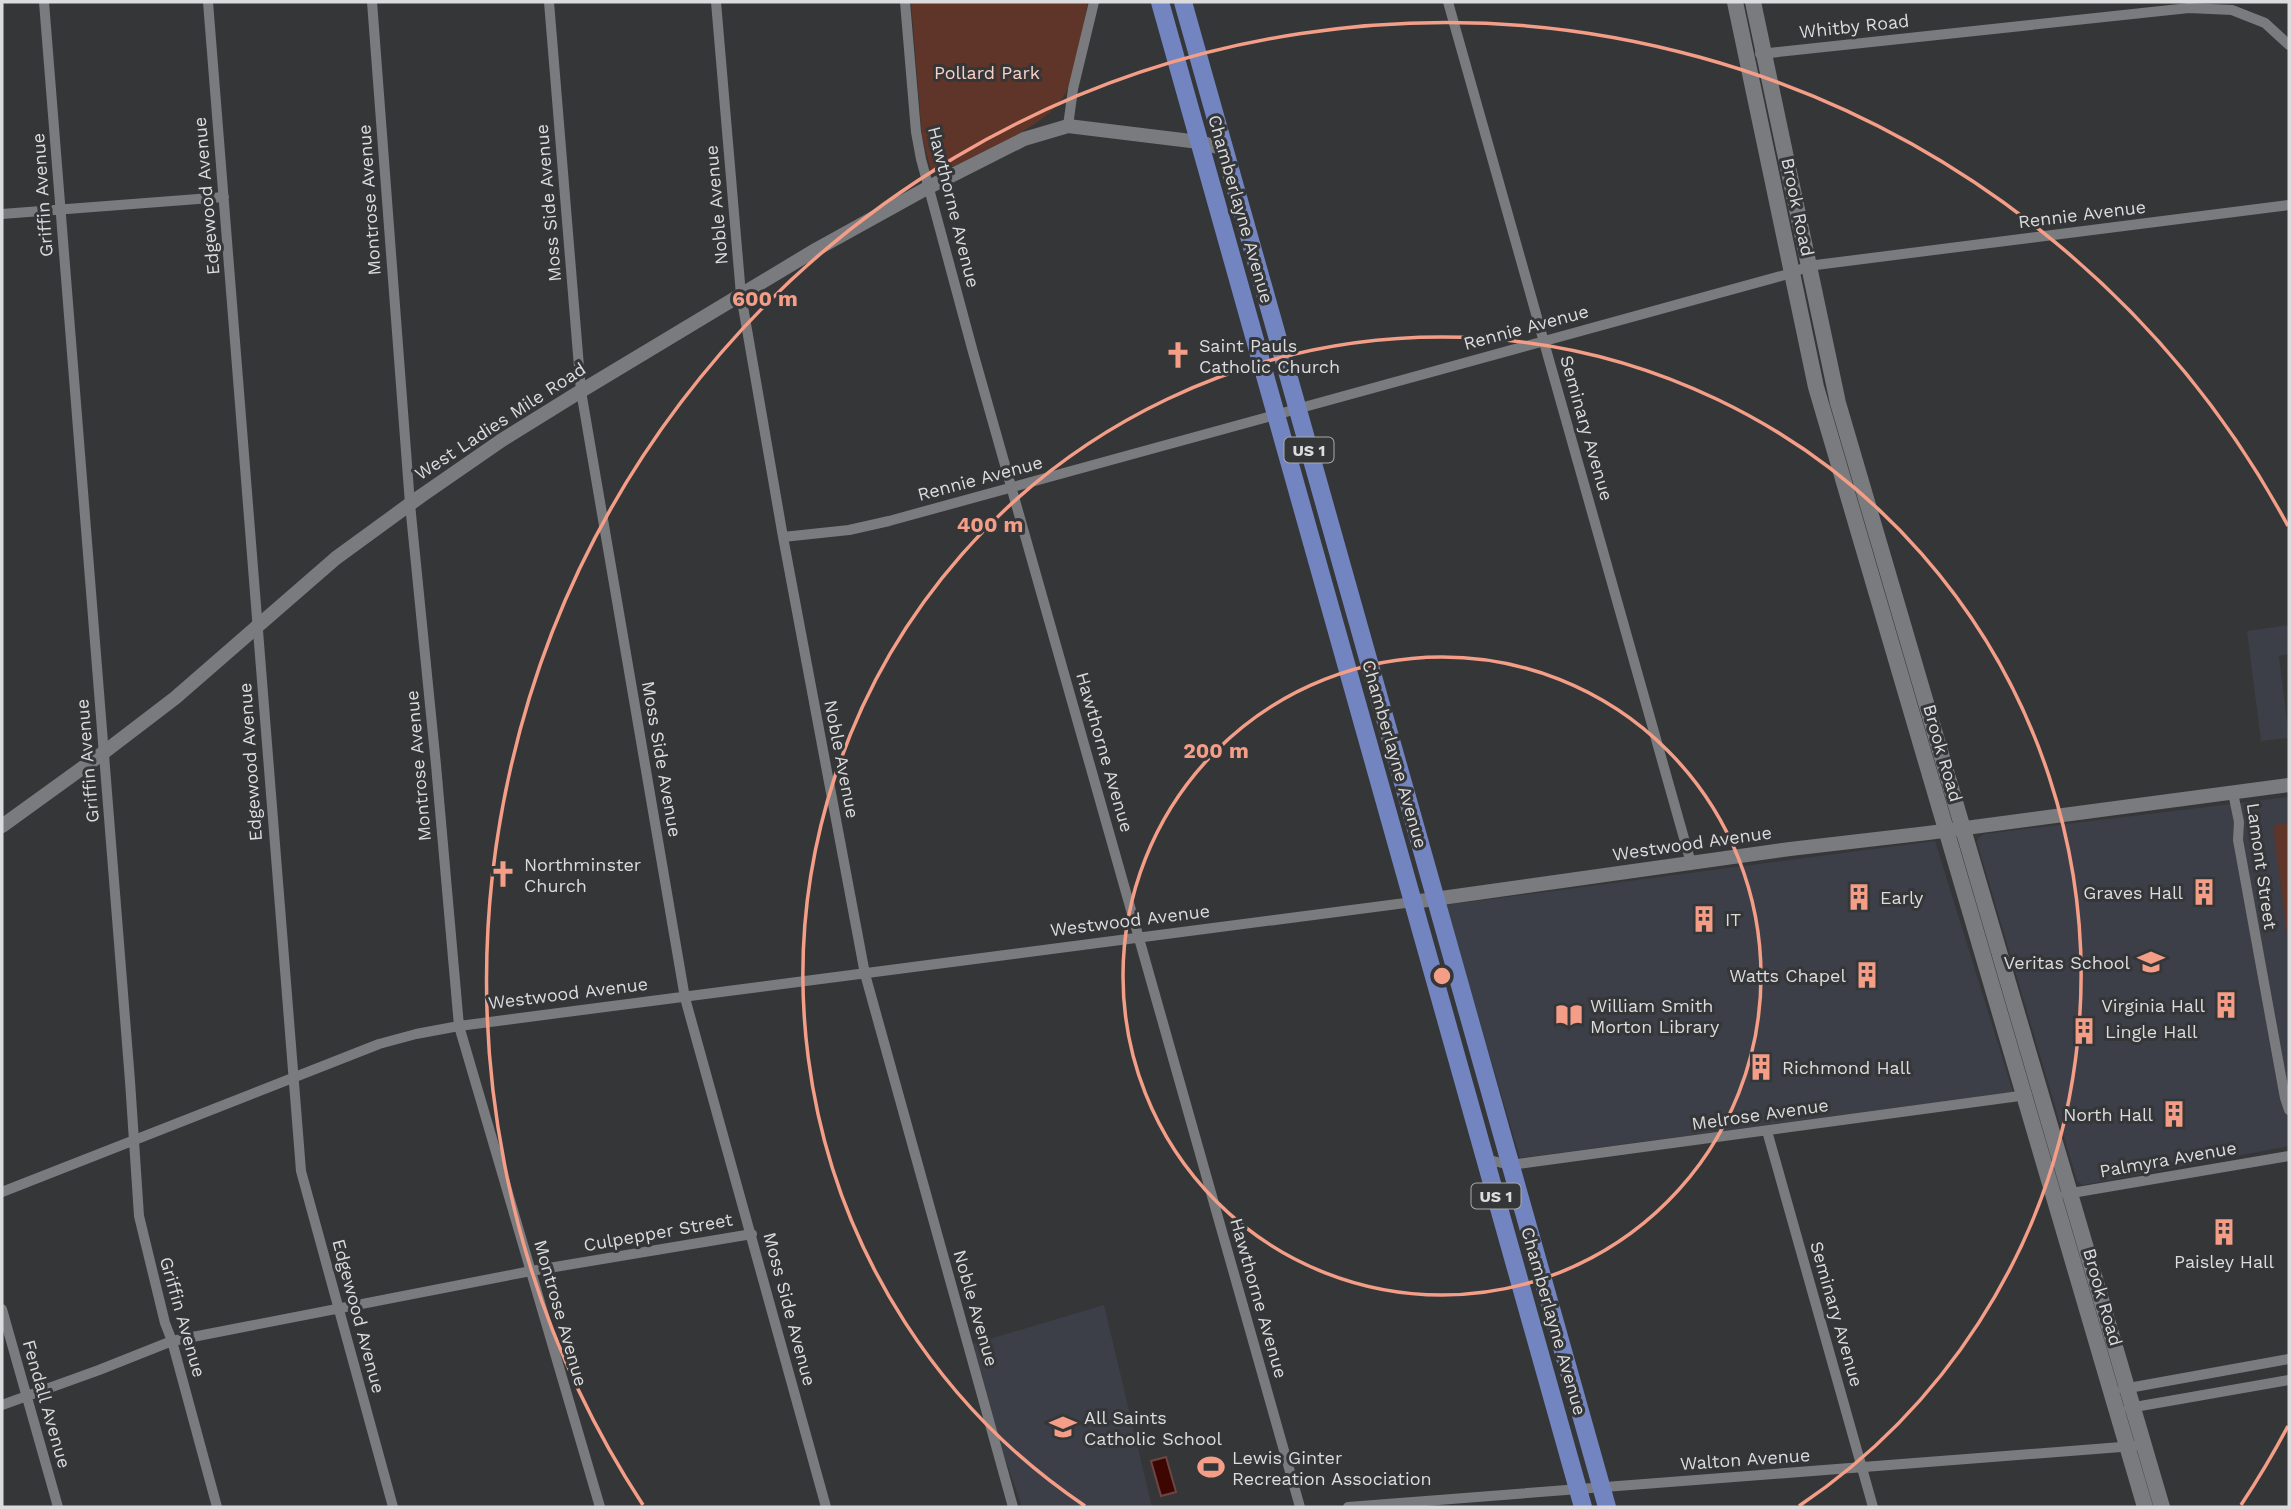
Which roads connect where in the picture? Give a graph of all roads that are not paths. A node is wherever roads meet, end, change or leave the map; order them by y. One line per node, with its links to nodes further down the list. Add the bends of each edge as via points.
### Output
1 (44, 2): 23 (street, Griffin Avenue)
2 (208, 2): 21 (street, Edgewood Avenue)
3 (372, 2): 33 (street, Montrose Avenue)
4 (549, 2): 29 (street, Moss Side Avenue)
5 (716, 2): 27 (street, Noble Avenue)
6 (905, 2): 20 (street, Hawthorne Avenue, via 916,132)
7 (1094, 2): 17 (street)
8 (1160, 2): 18 (main road, Chamberlayne Avenue / US 1)
9 (1183, 2): 19 (main road, Chamberlayne Avenue / US 1)
10 (1448, 2): 28 (street, Seminary Avenue)
11 (1735, 2): 16 (main road, Brook Road)
12 (1754, 2): 15 (main road, Brook Road)
13 (2189, 5): 14 (street, Whitby Road, via 2232,10 2265,23); 15 (street, Whitby Road)
14 (2289, 45)
15 (1764, 54): 16 (street, Whitby Road); 25 (main road, Brook Road)
16 (1747, 56): 26 (main road, Brook Road)
17 (1068, 126): 18 (street, West Ladies Mile Road); 20 (street, West Ladies Mile Road, via 1024,139)
18 (1199, 142): 19 (street, West Ladies Mile Road); 31 (main road, Chamberlayne Avenue / US 1)
19 (1225, 149): 30 (main road, Chamberlayne Avenue / US 1)
20 (929, 187): 27 (street, West Ladies Mile Road); 32 (street, Hawthorne Avenue)
21 (224, 197): 23 (street); 35 (street, Edgewood Avenue)
22 (2289, 205): 25 (street, Rennie Avenue)
23 (61, 210): 24 (street); 36 (street, Griffin Avenue)
24 (2, 214)
25 (1808, 266): 26 (street, Rennie Avenue); 40 (main road, Brook Road, via 1839,403)
26 (1792, 273): 28 (street, Rennie Avenue); 41 (main road, Brook Road, via 1821,406)
27 (741, 295): 29 (street, West Ladies Mile Road); 34 (street, Noble Avenue)
28 (1544, 340): 30 (street, Rennie Avenue); 42 (street, Seminary Avenue)
29 (581, 390): 33 (street, West Ladies Mile Road); 47 (street, Moss Side Avenue)
30 (1298, 409): 31 (street, Rennie Avenue); 43 (main road, Chamberlayne Avenue / US 1)
31 (1276, 416): 32 (street, Rennie Avenue); 44 (main road, Chamberlayne Avenue / US 1)
32 (1013, 487): 34 (street, Rennie Avenue, via 869,526); 45 (street, Hawthorne Avenue)
33 (410, 503): 35 (street, West Ladies Mile Road); 48 (street, Montrose Avenue)
34 (783, 537): 46 (street, Noble Avenue)
35 (257, 625): 36 (street, West Ladies Mile Road, via 184,691); 49 (street, Edgewood Avenue)
36 (103, 753): 39 (street, West Ladies Mile Road); 54 (street, Griffin Avenue)
37 (2289, 785): 38 (street, Westwood Avenue)
38 (2233, 793): 40 (street, Westwood Avenue); 52 (street, Lamont Street, via 2251,918)
39 (2, 825)
40 (1963, 829): 41 (street, Westwood Avenue); 50 (main road, Brook Road)
41 (1946, 831): 42 (street, Westwood Avenue); 51 (main road, Brook Road)
42 (1691, 863): 43 (street, Westwood Avenue)
43 (1435, 899): 44 (street, Westwood Avenue); 57 (main road, Chamberlayne Avenue / US 1)
44 (1413, 902): 45 (street, Westwood Avenue); 56 (main road, Chamberlayne Avenue / US 1)
45 (1139, 938): 46 (street, Westwood Avenue); 84 (street, Hawthorne Avenue)
46 (864, 974): 47 (street, Westwood Avenue); 83 (street, Noble Avenue)
47 (685, 998): 48 (street, Westwood Avenue); 61 (street, Moss Side Avenue)
48 (459, 1026): 49 (street, Westwood Avenue, via 379,1044); 62 (street, Montrose Avenue)
49 (293, 1078): 54 (street, Westwood Avenue); 63 (street, Edgewood Avenue, via 301,1171)
50 (2040, 1093): 51 (street, Melrose Avenue); 59 (main road, Brook Road)
51 (2024, 1095): 53 (street, Melrose Avenue); 60 (main road, Brook Road)
52 (2289, 1110)
53 (1767, 1130): 57 (street, Melrose Avenue); 75 (street, Seminary Avenue)
54 (135, 1140): 58 (street, Westwood Avenue); 65 (street, Griffin Avenue, via 139,1216)
55 (2289, 1156): 59 (street, Palmyra Avenue)
56 (1485, 1159): 57 (street, Melrose Avenue); 77 (main road, Chamberlayne Avenue / US 1)
57 (1510, 1165): 76 (main road, Chamberlayne Avenue / US 1)
58 (2, 1192)
59 (2070, 1193): 60 (street, Palmyra Avenue); 68 (main road, Brook Road)
60 (2053, 1196): 68 (main road, Brook Road)
61 (752, 1234): 62 (street, Culpepper Street); 82 (street, Moss Side Avenue)
62 (531, 1271): 63 (street, Culpepper Street); 81 (street, Montrose Avenue)
63 (338, 1308): 65 (street, Culpepper Street); 80 (street, Edgewood Avenue)
64 (2, 1309): 69 (street, Fendall Avenue)
65 (172, 1341): 69 (street, Culpepper Street); 79 (street, Griffin Avenue)
66 (2289, 1359): 68 (street)
67 (2289, 1380): 71 (street)
68 (2119, 1390): 71 (main road, Brook Road); 72 (main road, Brook Road)
69 (26, 1395): 70 (street, Culpepper Street); 78 (street, Fendall Avenue)
70 (2, 1405)
71 (2133, 1408): 72 (street); 73 (main road, Brook Road)
72 (2116, 1410): 74 (main road, Brook Road)
73 (2144, 1445): 74 (street, Walton Avenue); 90 (main road, Brook Road)
74 (2127, 1447): 75 (street, Walton Avenue); 89 (main road, Brook Road)
75 (1862, 1467): 76 (street, Walton Avenue); 88 (street, Seminary Avenue)
76 (1601, 1488): 77 (street, Walton Avenue); 87 (main road, Chamberlayne Avenue / US 1)
77 (1578, 1489): 85 (street, Walton Avenue); 86 (main road, Chamberlayne Avenue / US 1)
78 (58, 1507)
79 (217, 1507)
80 (393, 1507)
81 (600, 1507)
82 (826, 1507)
83 (1013, 1507)
84 (1300, 1507)
85 (1348, 1507)
86 (1583, 1507)
87 (1606, 1507)
88 (1873, 1507)
89 (2144, 1507)
90 (2162, 1507)

